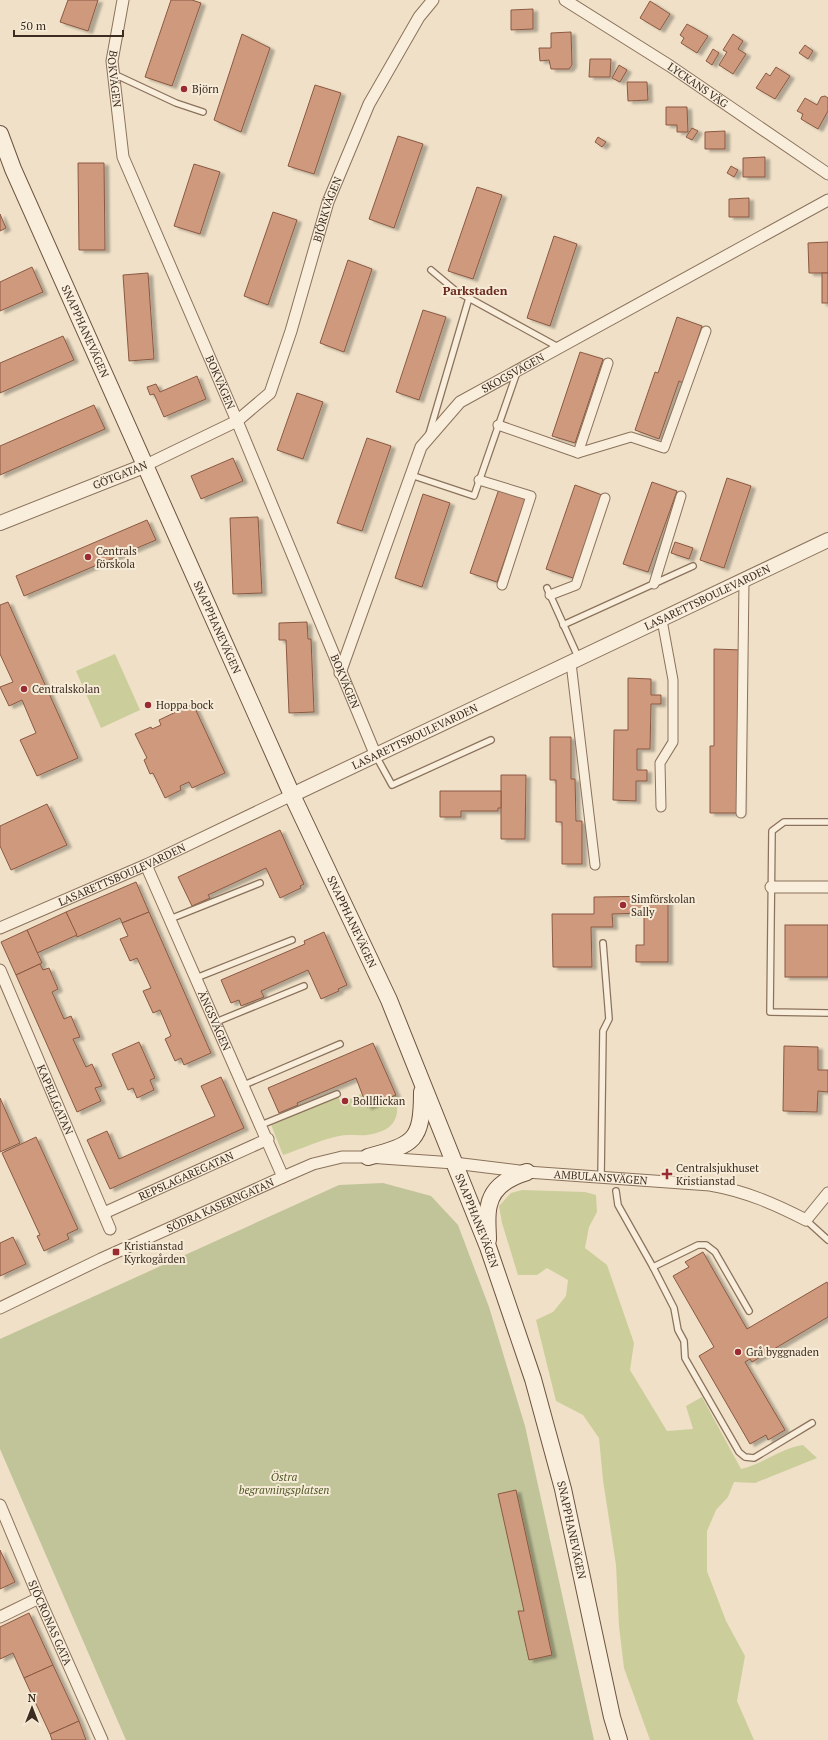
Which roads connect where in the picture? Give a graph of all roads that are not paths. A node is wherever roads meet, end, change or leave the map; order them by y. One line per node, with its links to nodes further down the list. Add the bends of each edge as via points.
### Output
1 (123, 0): 4 (street, BOKVÄGEN, via 112,61)
2 (433, 0): 15 (street, BJÖRKVÄGEN, via 419,17 368,104 328,202 291,331 270,393)
3 (565, 0): 7 (street, LYCKANS VÄG, via 670,66)
4 (114, 74): 5 (lane, via 176,103); 15 (street, BOKVÄGEN, via 123,157)
5 (203, 112)
6 (0, 134): 19 (main road, SNAPPHANEVÄGEN, via 13,170)
7 (828, 174)
8 (828, 200): 12 (street, SKOGSVÄGEN)
9 (431, 270): 10 (lane, via 456,291)
10 (469, 298): 12 (lane); 17 (lane)
11 (706, 331): 18 (street, via 664,448 631,437)
12 (558, 347): 14 (street, SKOGSVÄGEN)
13 (608, 363): 18 (street)
14 (517, 370): 16 (lane); 17 (street, SKOGSVÄGEN, via 460,402)
15 (237, 421): 19 (street, GÖTGATAN); 34 (street, BOKVÄGEN)
16 (498, 425): 18 (street); 21 (lane)
17 (427, 441): 20 (street, SKOGSVÄGEN, via 421,447)
18 (578, 453)
19 (144, 466): 24 (street, GÖTGATAN); 37 (main road, SNAPPHANEVÄGEN)
20 (411, 476): 21 (lane, via 474,496); 34 (street, SKOGSVÄGEN)
21 (479, 480): 29 (street, via 531,496)
22 (681, 496): 28 (street)
23 (605, 498): 30 (street, via 576,585)
24 (0, 523)
25 (828, 540): 27 (street, LASARETTSBOULEVARDEN)
26 (693, 566): 28 (lane)
27 (744, 581): 31 (street, LASARETTSBOULEVARDEN); 39 (street)
28 (654, 584): 32 (lane)
29 (502, 585)
30 (548, 591): 32 (lane)
31 (662, 620): 33 (street, LASARETTSBOULEVARDEN); 38 (street, via 673,680 673,742 660,763)
32 (563, 624): 33 (lane)
33 (575, 661): 36 (street, LASARETTSBOULEVARDEN); 42 (street)
34 (340, 673): 36 (street, BOKVÄGEN)
35 (491, 740): 36 (lane, via 392,785)
36 (376, 756): 37 (street, LASARETTSBOULEVARDEN)
37 (292, 795): 41 (street, LASARETTSBOULEVARDEN); 56 (main road, SNAPPHANEVÄGEN, via 389,1000)
38 (660, 807)
39 (741, 813)
40 (828, 822): 44 (lane, via 784,822 772,831)
41 (146, 865): 46 (street, ÄNGSVÄGEN); 47 (street, LASARETTSBOULEVARDEN)
42 (595, 865)
43 (260, 883): 46 (lane)
44 (771, 887): 45 (street); 53 (lane, via 770,1012)
45 (828, 887)
46 (170, 919): 51 (street, ÄNGSVÄGEN)
47 (0, 928)
48 (292, 940): 51 (lane)
49 (603, 943): 65 (lane, via 609,1019 603,1031)
50 (0, 970): 68 (street, KAPELLGATAN)
51 (196, 978): 54 (street, ÄNGSVÄGEN)
52 (304, 986): 54 (lane)
53 (828, 1013)
54 (216, 1022): 57 (street, ÄNGSVÄGEN)
55 (340, 1044): 57 (lane)
56 (422, 1084): 61 (main road, via 421,1123 416,1135 405,1145); 62 (main road, SNAPPHANEVÄGEN)
57 (244, 1085): 59 (street, ÄNGSVÄGEN)
58 (337, 1094): 59 (lane)
59 (261, 1125): 60 (street, ÄNGSVÄGEN)
60 (268, 1139): 64 (street, ÄNGSVÄGEN); 68 (street, REPSLAGAREGATAN)
61 (368, 1157): 62 (street, SÖDRA KASERNGATAN); 64 (street, SÖDRA KASERNGATAN, via 342,1157 313,1164)
62 (454, 1164): 63 (street, AMBULANSVÄGEN); 72 (main road, SNAPPHANEVÄGEN)
63 (527, 1172): 65 (street, AMBULANSVÄGEN); 72 (main road, via 506,1180 494,1193 489,1205)
64 (283, 1177): 74 (street, SÖDRA KASERNGATAN, via 101,1259)
65 (601, 1177): 69 (street, AMBULANSVÄGEN, via 732,1188 767,1200)
66 (616, 1191): 73 (lane, via 618,1205)
67 (828, 1193): 69 (street)
68 (104, 1213): 70 (street, KAPELLGATAN)
69 (806, 1220): 71 (lane, AMBULANSVÄGEN)
70 (110, 1229)
71 (828, 1240)
72 (488, 1247): 81 (main road, SNAPPHANEVÄGEN, via 533,1378 563,1489)
73 (653, 1266): 75 (lane, via 698,1245 706,1245 715,1252); 76 (lane, via 674,1308 678,1330 684,1341 686,1358 744,1457 754,1458)
74 (0, 1308)
75 (749, 1311)
76 (812, 1423)
77 (0, 1505): 78 (street, SJÖCRONAS GATA)
78 (39, 1598): 79 (street); 80 (street, SJÖCRONAS GATA)
79 (0, 1617)
80 (102, 1740)
81 (619, 1740)

